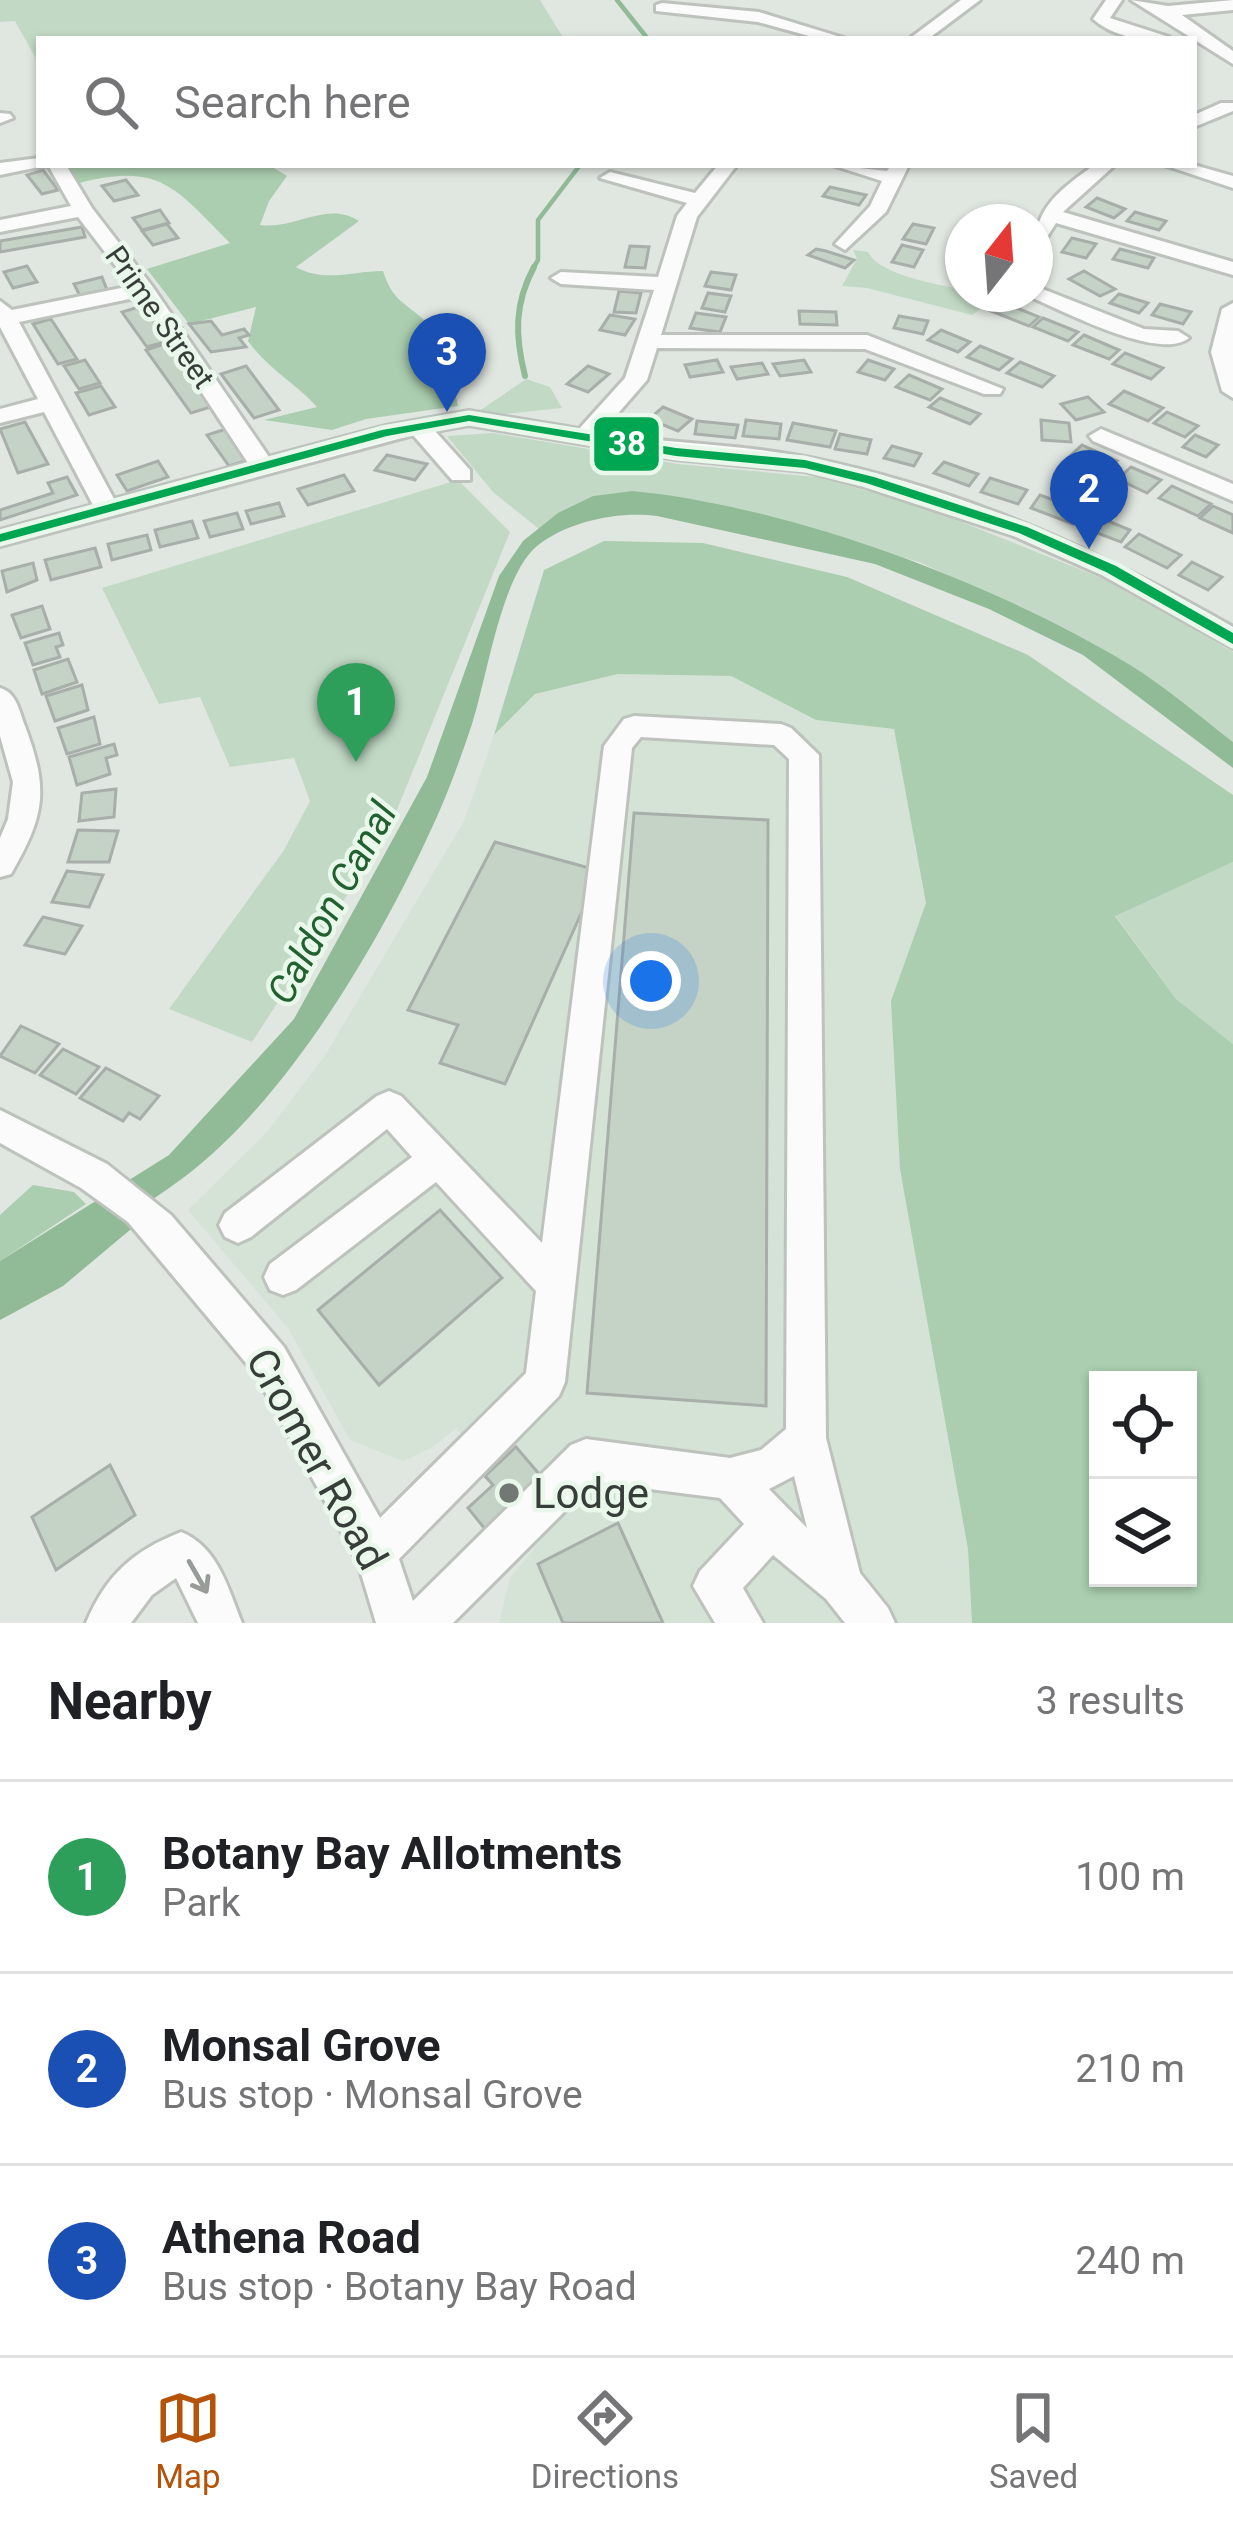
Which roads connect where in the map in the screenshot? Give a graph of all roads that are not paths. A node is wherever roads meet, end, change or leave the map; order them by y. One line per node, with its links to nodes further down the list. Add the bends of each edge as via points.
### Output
1 (972, 0): 10 (street)
2 (1114, 0): 11 (street, via 1101,19)
3 (1139, 0): 6 (street)
4 (1233, 4): 6 (street)
5 (662, 8): 7 (street)
6 (1166, 11): 12 (street)
7 (759, 17): 8 (street); 9 (street)
8 (741, 32)
9 (828, 36)
10 (920, 36)
11 (1163, 36)
12 (1233, 59)
13 (1218, 107): 14 (street)
14 (1197, 120)
15 (36, 164): 20 (street)
16 (59, 168): 25 (street, Prime Street)
17 (725, 168): 24 (street)
18 (1101, 168): 26 (street)
19 (1184, 168): 22 (street)
20 (0, 170)
21 (896, 171): 29 (street)
22 (1233, 182)
23 (621, 186): 24 (street)
24 (698, 200): 32 (street)
25 (83, 210): 28 (street); 33 (street, Prime Street)
26 (1053, 213)
27 (1053, 216): 30 (street)
28 (0, 226)
29 (855, 241)
30 (1233, 269)
31 (568, 283): 32 (street)
32 (667, 284): 38 (street)
33 (145, 290): 35 (street); 46 (street, Prime Street)
34 (1053, 299): 37 (street)
35 (2, 315): 41 (street)
36 (1231, 317): 40 (street, via 1222,352)
37 (1165, 340)
38 (651, 341): 39 (street, via 867,342); 44 (street, via 636,380)
39 (979, 388)
40 (1233, 391)
41 (50, 403): 42 (street); 49 (street)
42 (0, 416)
43 (418, 426): 44 (street, via 469,418); 46 (street); 47 (street)
44 (586, 435): 51 (street, via 805,464 934,498 1111,569)
45 (1116, 438): 48 (street)
46 (259, 460): 49 (street)
47 (461, 475)
48 (1233, 493)
49 (108, 510): 50 (street)
50 (0, 538)
51 (1233, 639)
52 (0, 698): 53 (street, via 30,784 30,806)
53 (0, 866)
54 (0, 1126): 62 (street, Cromer Road, via 104,1185 162,1229 270,1360)
55 (438, 1159): 56 (street, via 389,1107); 57 (street); 58 (street)
56 (238, 1225)
57 (283, 1277)
58 (555, 1284): 59 (street, via 617,746 634,726 781,735 804,755); 62 (street, via 545,1382)
59 (806, 1438): 60 (street, via 772,1468); 63 (street)
60 (730, 1479): 61 (street); 67 (street, via 586,1460)
61 (773, 1524): 63 (street); 68 (street, via 715,1586)
62 (376, 1552): 66 (street, Cromer Road)
63 (841, 1583): 69 (street)
64 (108, 1623): 65 (street, one-way to 65, via 147,1566 181,1553 197,1568)
65 (220, 1623)
66 (398, 1623)
67 (422, 1623)
68 (741, 1623)
69 (873, 1623)

